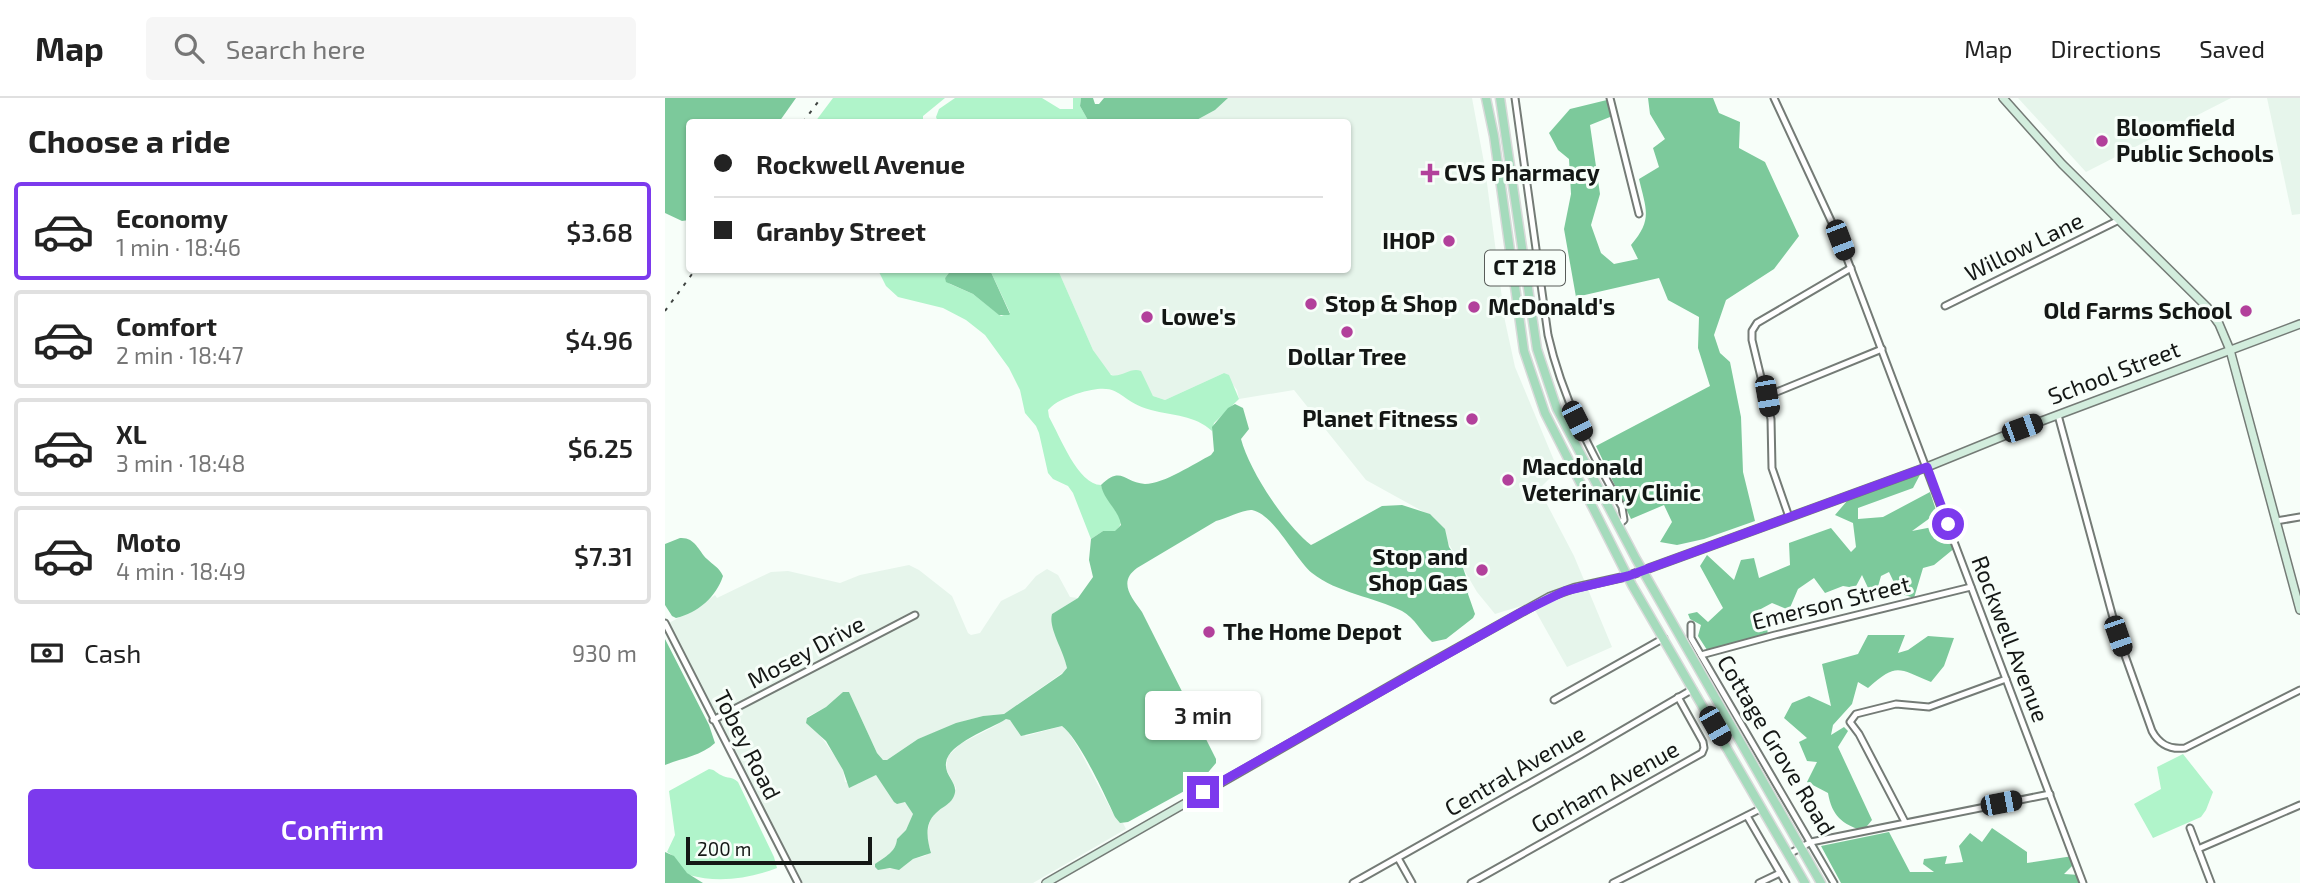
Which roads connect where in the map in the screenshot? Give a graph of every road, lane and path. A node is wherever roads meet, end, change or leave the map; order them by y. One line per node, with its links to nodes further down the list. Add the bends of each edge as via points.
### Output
1 (1486, 98): 8 (main road, Cottage Grove Road / CT 218)
2 (1500, 98): 7 (main road, Cottage Grove Road / CT 218)
3 (1515, 98): 12 (street, Cottage Grove Road)
4 (1610, 98): 9 (street)
5 (1774, 98): 11 (street, Rockwell Avenue)
6 (2003, 98): 10 (main road)
7 (1514, 188): 8 (main road); 13 (main road, Cottage Grove Road / CT 218)
8 (1500, 189): 19 (main road, Cottage Grove Road / CT 218)
9 (1639, 214)
10 (2119, 220): 14 (street, Willow Lane); 18 (main road, via 2207,307)
11 (1851, 268): 17 (street, Rockwell Avenue); 20 (street, via 1757,323 1752,340)
12 (1540, 278): 13 (street); 22 (street, Cottage Grove Road, via 1554,363)
13 (1527, 279): 16 (main road, Cottage Grove Road / CT 218)
14 (1945, 306)
15 (2300, 324): 18 (main road, School Street)
16 (1537, 349): 19 (main road); 23 (main road, Cottage Grove Road / CT 218, via 1557,409)
17 (1882, 349): 20 (street); 24 (street, Rockwell Avenue)
18 (2229, 349): 21 (main road, School Street); 27 (main road)
19 (1524, 351): 30 (main road, Cottage Grove Road / CT 218, via 1545,413)
20 (1767, 396): 25 (street, via 1772,468)
21 (2058, 415): 24 (main road, School Street); 40 (street, via 2118,636 2157,740 2185,748)
22 (1590, 447): 23 (street); 28 (street, Cottage Grove Road, via 1622,507 1623,520)
23 (1579, 453): 28 (main road, Cottage Grove Road / CT 218)
24 (1927, 467): 25 (main road, School Street); 31 (street, Rockwell Avenue)
25 (1790, 517): 29 (main road, School Street)
26 (2300, 517): 27 (street)
27 (2276, 521): 32 (main road)
28 (1618, 525): 29 (main road, Cottage Grove Road / CT 218)
29 (1642, 570): 30 (main road, School Street); 51 (main road, Cottage Grove Road / CT 218)
30 (1628, 576): 36 (main road, Cottage Grove Road / CT 218); 57 (main road, School Street, via 1566,591 1529,608)
31 (1971, 587): 37 (street, Emerson Street); 38 (street, Rockwell Avenue)
32 (2300, 610)
33 (915, 615): 43 (street, Mosey Drive)
34 (665, 623): 43 (street, Tobey Road)
35 (1691, 625): 37 (street, Cottage Grove Road, via 1691,638)
36 (1664, 638): 39 (main road, Cottage Grove Road / CT 218); 42 (street)
37 (1700, 655): 50 (street, Cottage Grove Road)
38 (2006, 679): 44 (street, Rockwell Avenue); 48 (street, via 1929,707 1896,704 1856,715 1850,722)
39 (1693, 689): 41 (street, Central Avenue); 46 (main road, Cottage Grove Road / CT 218)
40 (2300, 690)
41 (1678, 697): 54 (street, Central Avenue); 60 (street, Gorham Avenue, via 1703,741 1702,753)
42 (1554, 700)
43 (713, 720): 56 (street, Tobey Road)
44 (2050, 794): 48 (street); 67 (street, Rockwell Avenue)
45 (2300, 805): 52 (street)
46 (1762, 808): 47 (street); 53 (main road, Cottage Grove Road / CT 218)
47 (1747, 816): 55 (street); 61 (street)
48 (1905, 822): 50 (street)
49 (2190, 828): 52 (street)
50 (1811, 842): 51 (street); 66 (street, Cottage Grove Road)
51 (1800, 848): 53 (street); 65 (main road, Cottage Grove Road / CT 218)
52 (2198, 849): 68 (street)
53 (1789, 855): 64 (main road, Cottage Grove Road / CT 218)
54 (1398, 858): 58 (street, Central Avenue); 59 (street)
55 (1780, 873): 62 (street); 63 (street)
56 (798, 883)
57 (1045, 883)
58 (1353, 883)
59 (1412, 883)
60 (1471, 883)
61 (1613, 883)
62 (1759, 883)
63 (1786, 883)
64 (1805, 883)
65 (1821, 883)
66 (1834, 883)
67 (2083, 883)
68 (2211, 883)

